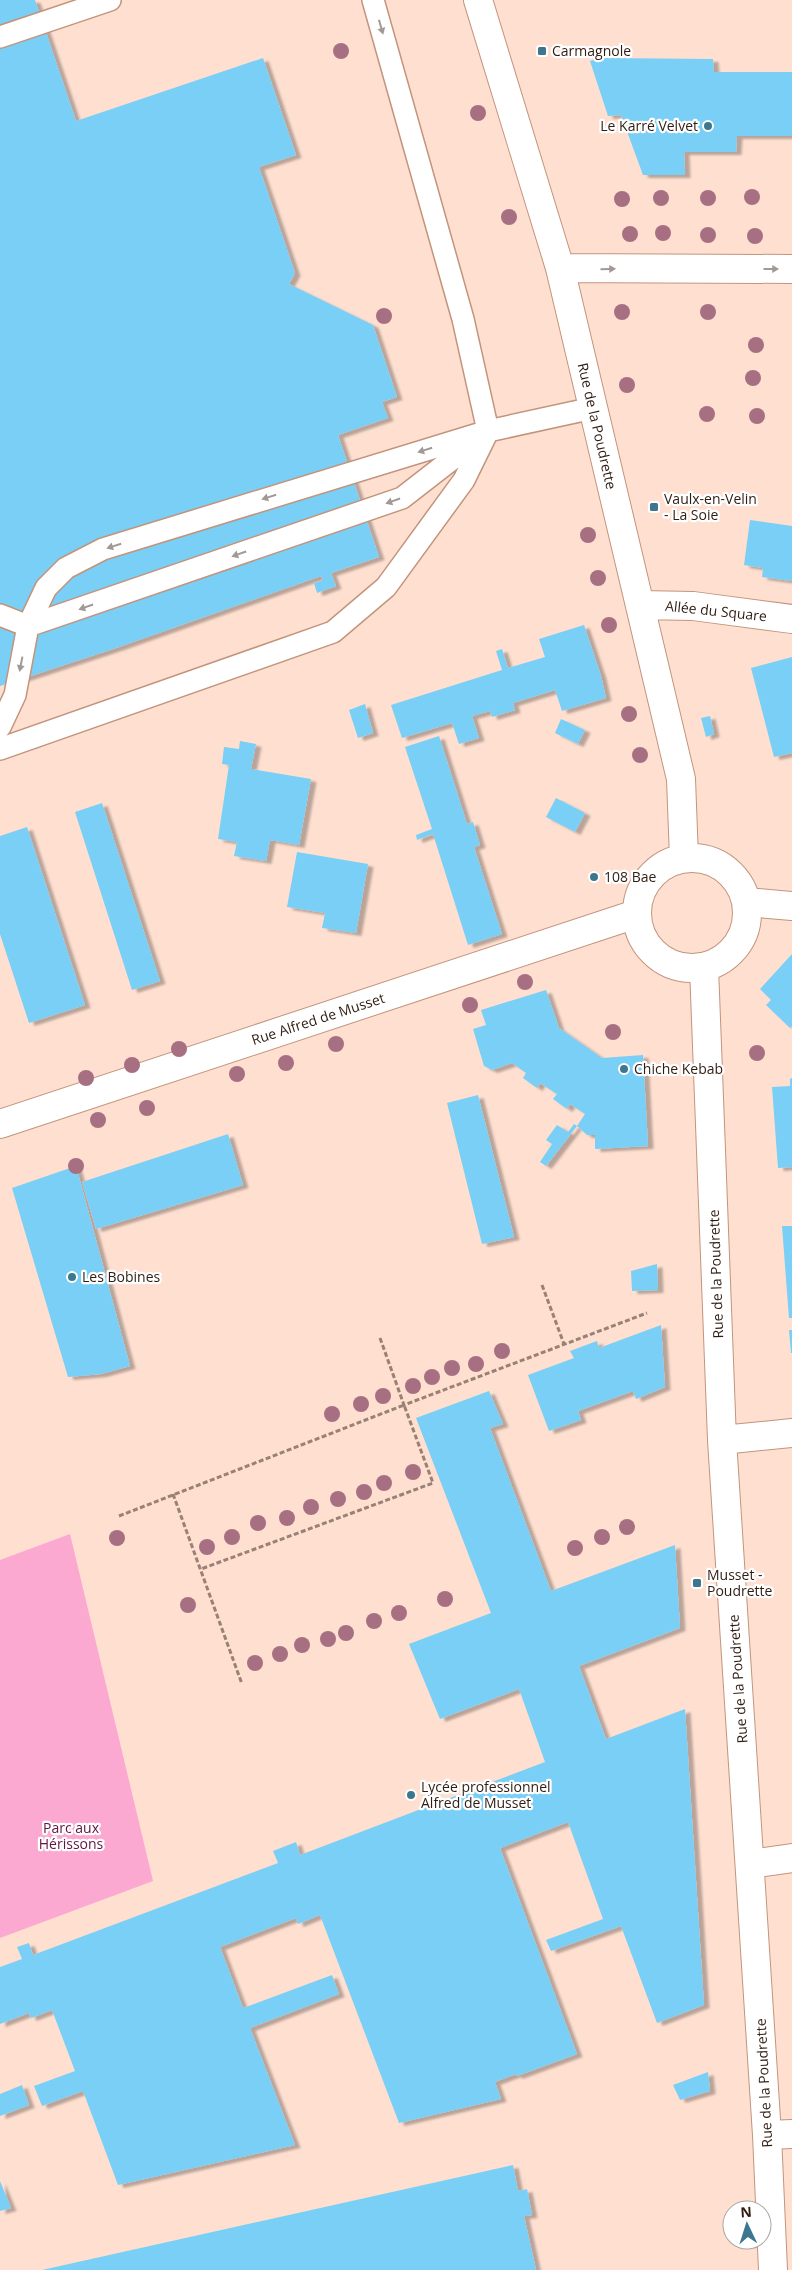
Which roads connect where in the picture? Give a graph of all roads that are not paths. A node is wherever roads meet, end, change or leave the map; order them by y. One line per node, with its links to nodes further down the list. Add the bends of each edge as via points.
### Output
1 (110, 0): 4 (lane)
2 (373, 0): 8 (lane, one-way to 8, via 463,319)
3 (478, 0): 5 (street, Rue de la Poudrette)
4 (0, 37)
5 (560, 268): 6 (street, one-way to 6); 7 (street, Rue de la Poudrette)
6 (792, 269)
7 (593, 408): 8 (lane); 9 (street, Rue de la Poudrette)
8 (488, 431): 12 (lane, one-way to 12, via 402,498); 12 (lane, one-way to 12, via 103,549 66,568 46,588); 14 (lane, via 464,480 386,587 334,632)
9 (640, 605): 11 (street, Allée du Square, via 693,606); 15 (street, Rue de la Poudrette, via 681,779)
10 (0, 616): 12 (lane)
11 (792, 619)
12 (28, 626): 13 (lane, one-way to 13, via 15,695)
13 (0, 727)
14 (0, 749)
15 (684, 858): 16 (street, via 717,863 741,886); 18 (street, via 655,871 638,898)
16 (747, 902): 17 (street); 19 (street, via 743,936 720,961)
17 (792, 906)
18 (636, 914): 19 (street, via 643,938 658,956 688,968); 20 (street, Rue Alfred de Musset)
19 (704, 967): 22 (street, Rue de la Poudrette)
20 (0, 1124)
21 (792, 1434): 22 (street)
22 (722, 1440): 24 (street, Rue de la Poudrette)
23 (792, 1858): 24 (street)
24 (751, 1864): 25 (street, Rue de la Poudrette)
25 (780, 2135): 26 (street, Rue de la Poudrette)
26 (773, 2270)

